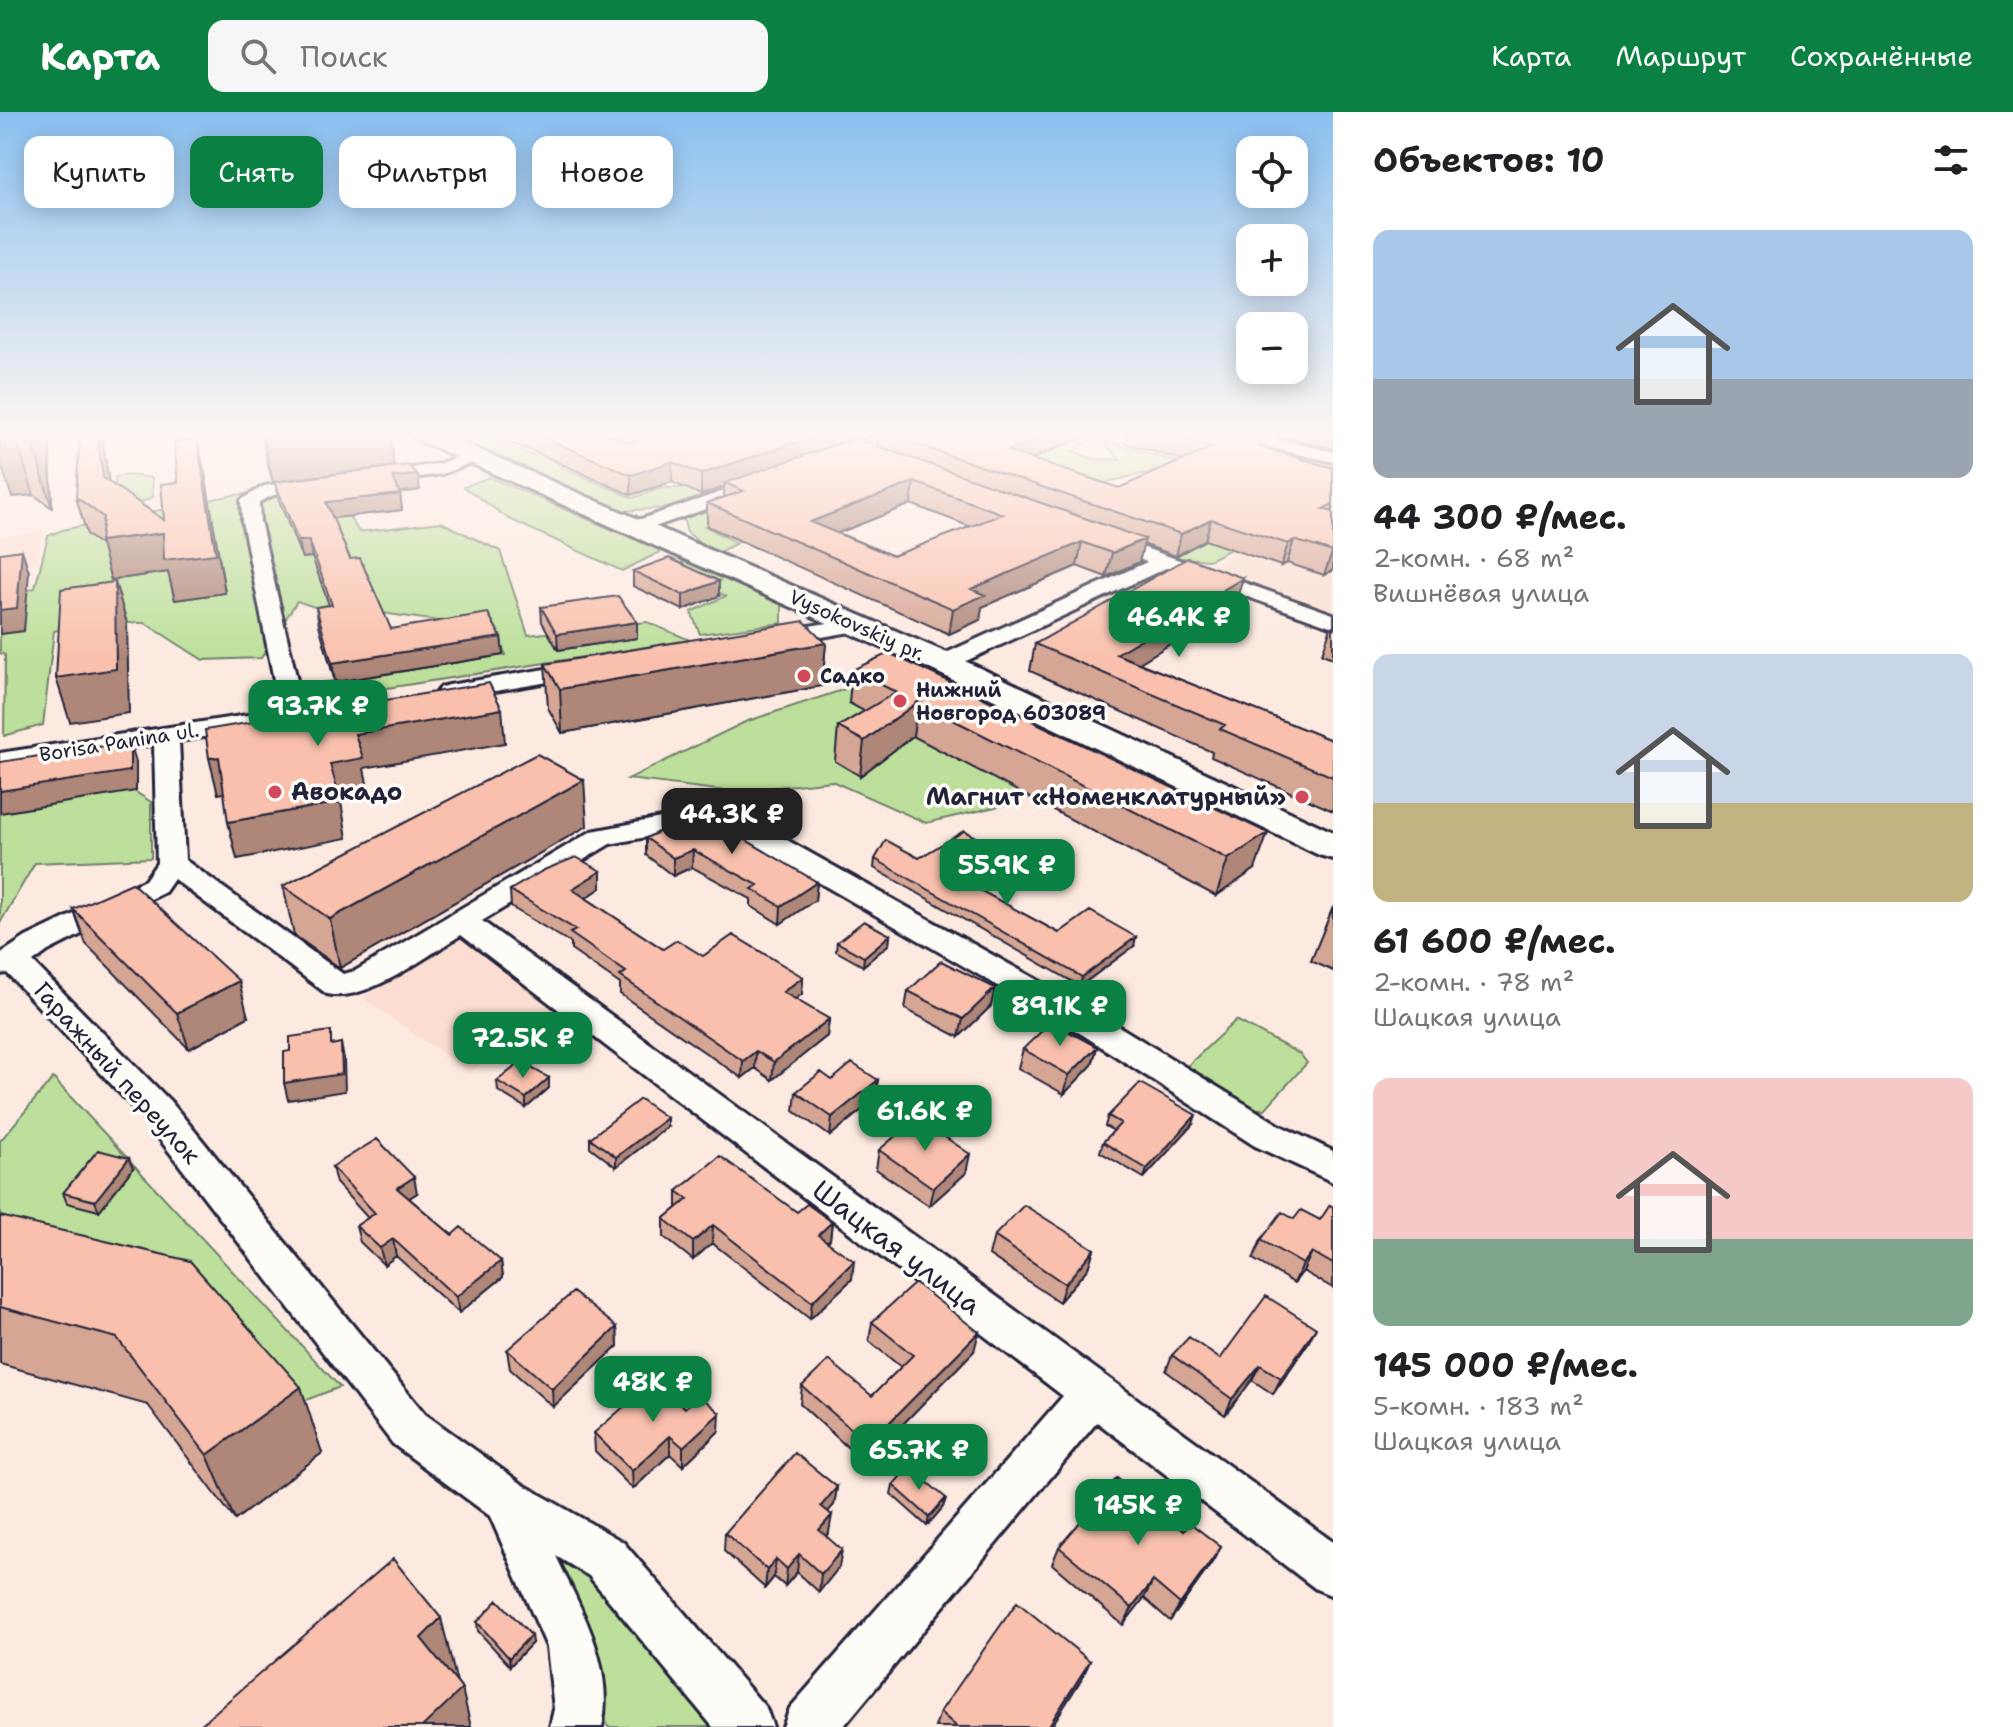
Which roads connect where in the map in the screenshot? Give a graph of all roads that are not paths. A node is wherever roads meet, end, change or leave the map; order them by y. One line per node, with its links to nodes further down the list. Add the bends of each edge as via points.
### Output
1 (250, 507): 14 (street)
2 (587, 507): 4 (street, Vysokovskiy pr.)
3 (692, 507): 4 (street)
4 (633, 528): 8 (street, Vysokovskiy pr.)
5 (1090, 535): 6 (street)
6 (1165, 561): 7 (street); 10 (street)
7 (1333, 621)
8 (854, 625): 9 (street); 10 (street, Vysokovskiy pr.)
9 (752, 642)
10 (943, 663): 17 (street, Vysokovskiy pr.)
11 (616, 664): 12 (street)
12 (432, 694)
13 (339, 708): 14 (street, Borisa Panina ul.)
14 (293, 716): 15 (street, Borisa Panina ul.)
15 (166, 734): 16 (street, Borisa Panina ul.); 18 (street)
16 (0, 761)
17 (1333, 847)
18 (171, 863): 19 (street, via 338,986 366,978); 20 (street, via 155,886)
19 (462, 921): 21 (street, via 602,837 693,820 736,823 1095,1027 1268,1136); 22 (street, Шацкая улица)
20 (7, 962): 23 (street, Гаражный переулок, via 158,1111 409,1429)
21 (1333, 1168)
22 (1092, 1395): 24 (street, Шацкая улица); 27 (street)
23 (506, 1500): 25 (street, via 572,1646 580,1709); 26 (street, Гаражный переулок, via 606,1559)
24 (1333, 1572)
25 (576, 1727)
26 (747, 1727)
27 (809, 1727)

